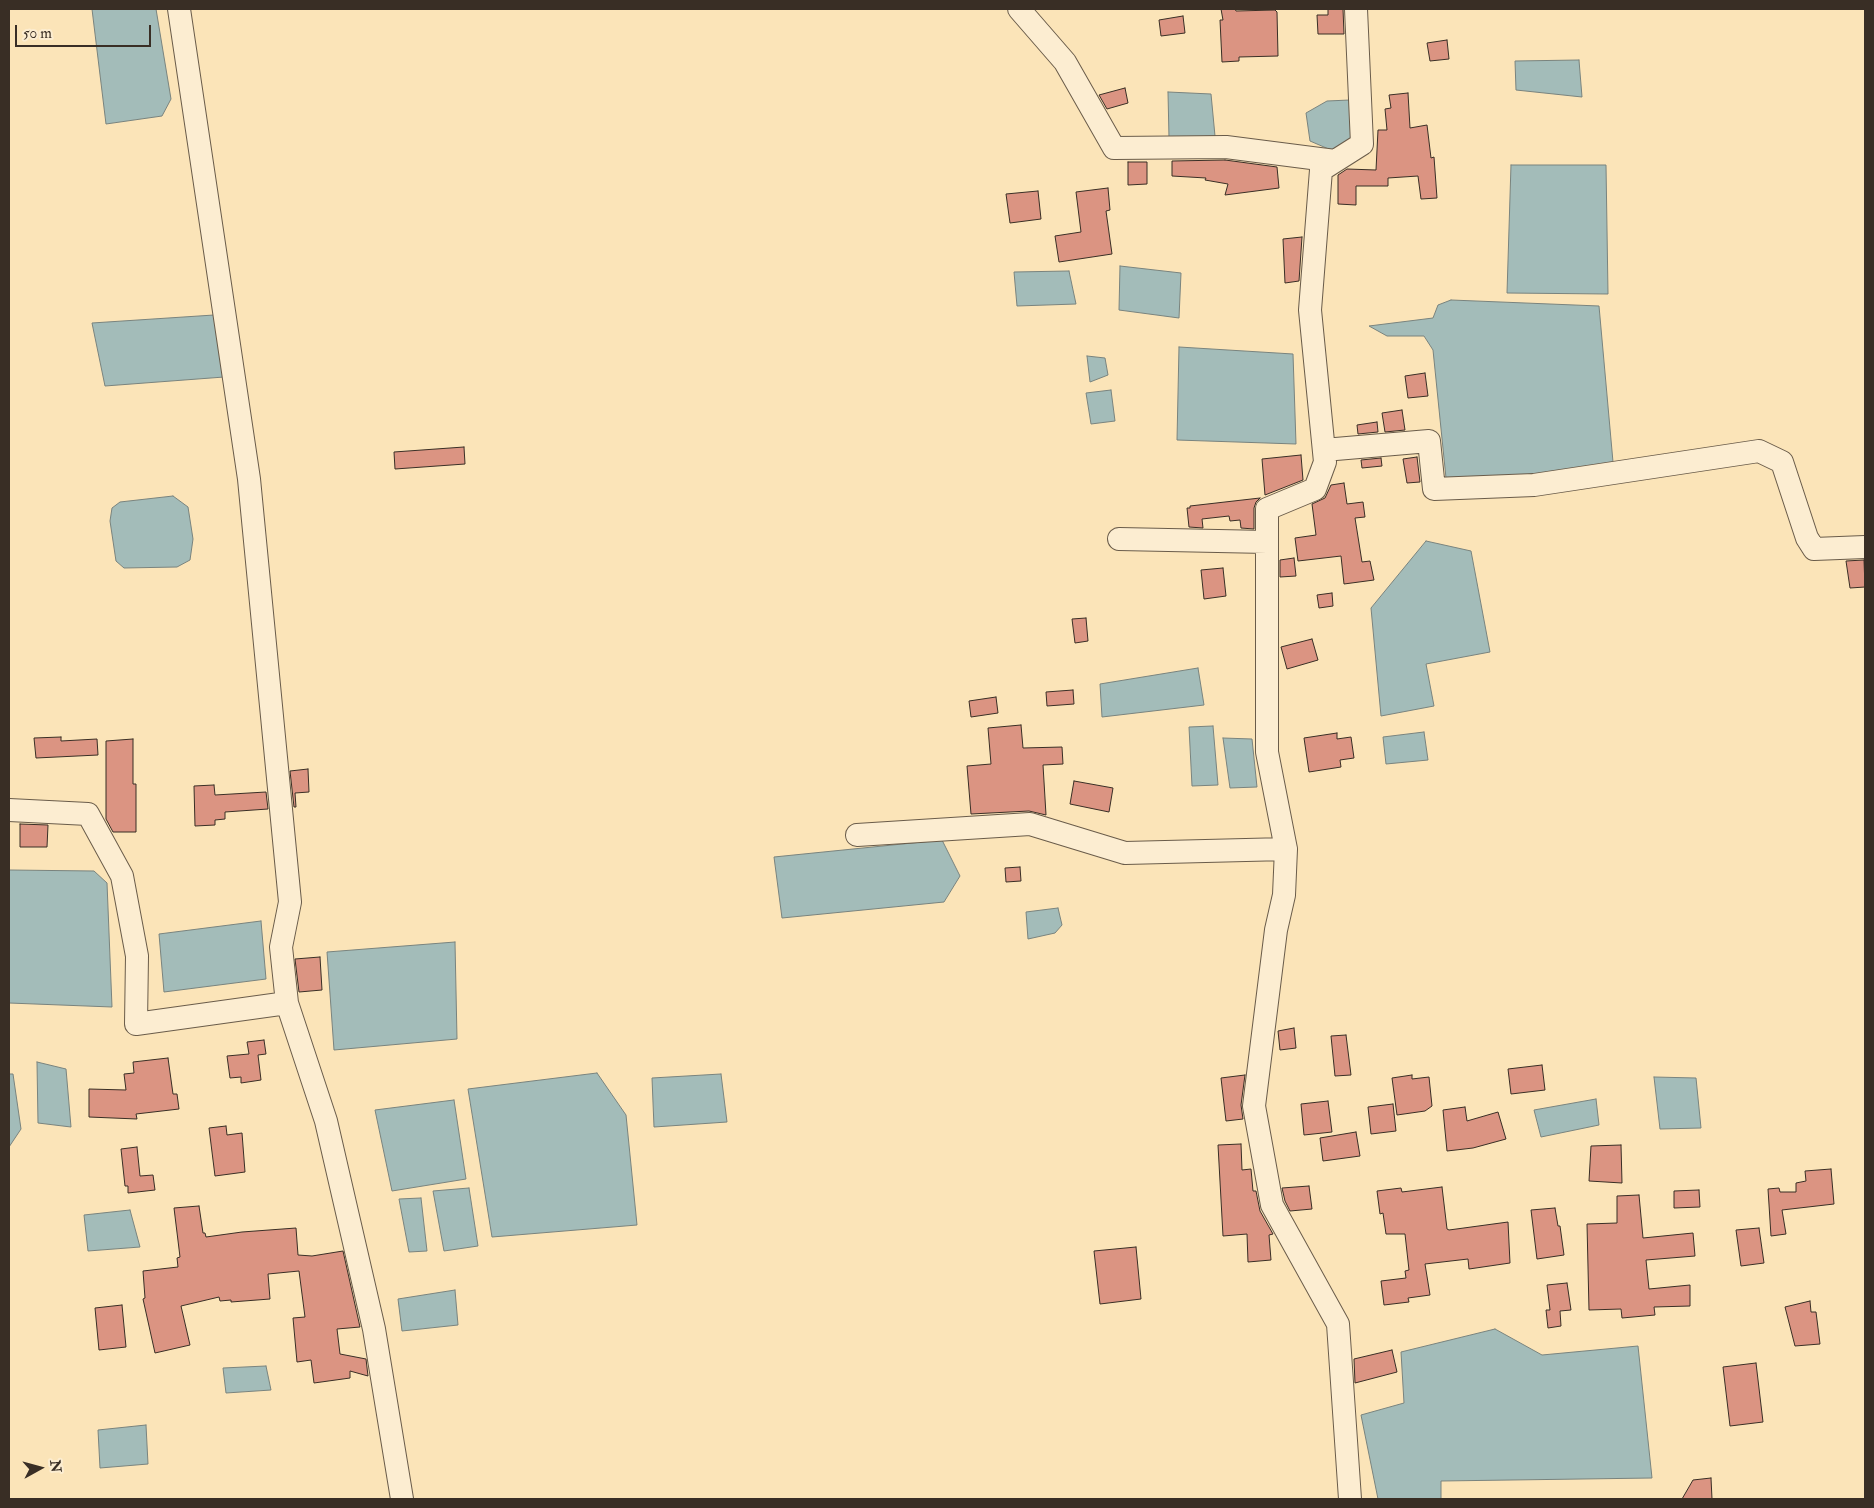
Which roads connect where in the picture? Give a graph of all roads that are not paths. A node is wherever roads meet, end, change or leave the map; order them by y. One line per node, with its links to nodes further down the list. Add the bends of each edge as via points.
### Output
1 (178, 9): 12 (street, via 249,479 290,902 281,947)
2 (1019, 9): 4 (street, via 1065,62 1114,148 1226,147)
3 (1356, 9): 4 (street, via 1362,144)
4 (1335, 161): 5 (street, via 1321,170 1310,310)
5 (1324, 450): 7 (street, via 1325,462 1316,490 1267,509); 8 (street, via 1429,441 1434,489 1534,485 1758,450 1782,462 1807,538 1814,549)
6 (1119, 539): 7 (street)
7 (1267, 542): 11 (street, via 1267,752)
8 (1865, 547)
9 (9, 810): 12 (street, via 88,814 122,876 136,956 136,1024)
10 (857, 835): 11 (street, via 1030,824 1125,853)
11 (1286, 849): 14 (street, via 1284,895 1276,930 1254,1106 1272,1205 1338,1324)
12 (287, 1002): 13 (street, via 331,1140 374,1329)
13 (402, 1499)
14 (1350, 1499)

